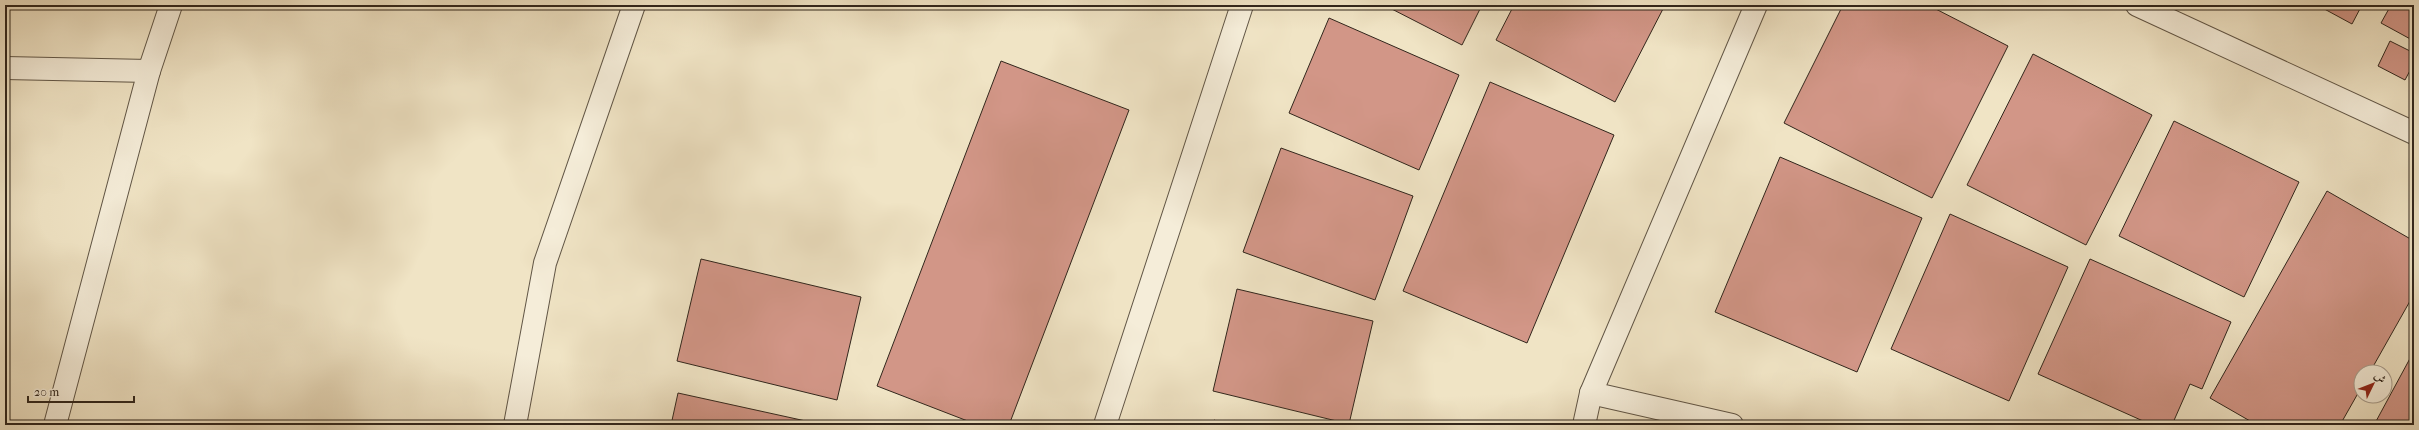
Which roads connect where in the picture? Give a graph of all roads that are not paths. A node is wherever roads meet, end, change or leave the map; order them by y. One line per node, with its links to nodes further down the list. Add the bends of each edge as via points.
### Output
1 (171, 5): 7 (street)
2 (634, 5): 11 (street, via 545,264)
3 (1242, 5): 12 (street)
4 (1756, 5): 9 (street)
5 (2137, 5): 8 (street)
6 (5, 68): 7 (street)
7 (149, 72): 10 (street)
8 (2414, 133)
9 (1591, 394): 13 (street); 14 (street)
10 (55, 425)
11 (515, 425)
12 (1105, 425)
13 (1584, 425)
14 (1732, 425)

